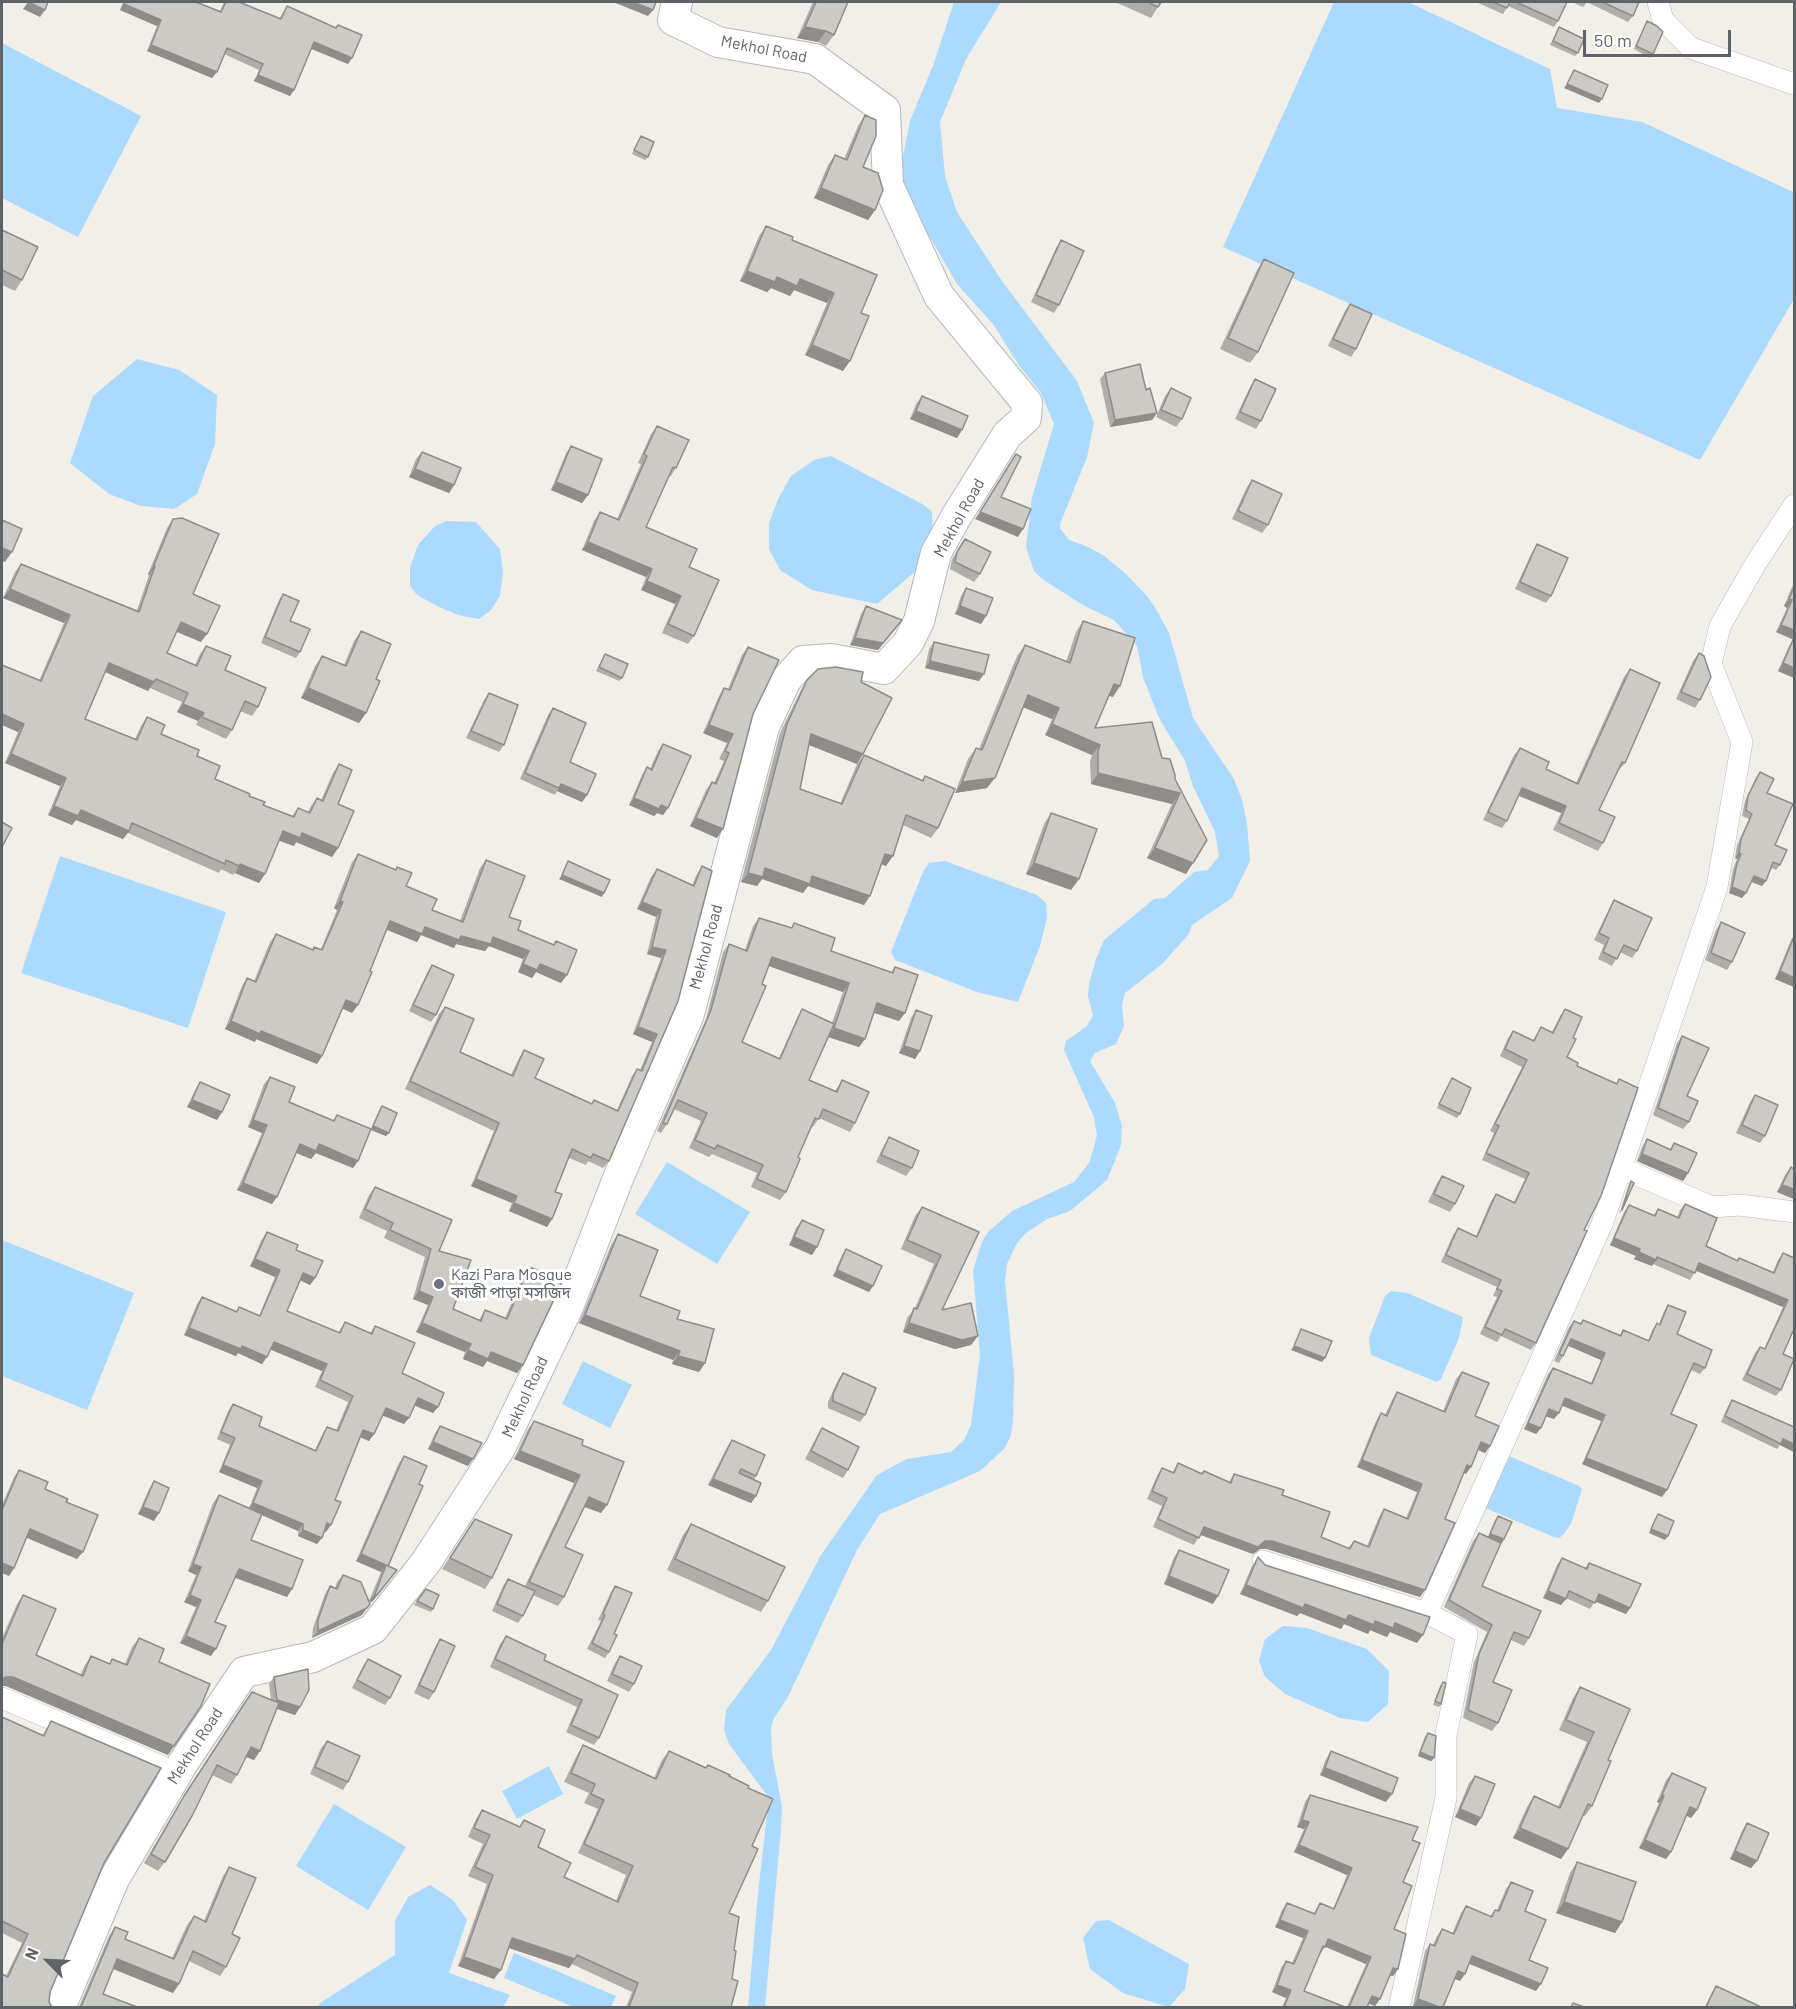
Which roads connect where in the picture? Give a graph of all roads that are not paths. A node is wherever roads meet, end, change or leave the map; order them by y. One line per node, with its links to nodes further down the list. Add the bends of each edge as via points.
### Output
1 (676, 2): 10 (street, Mekhol Road, via 673,20 718,42 815,59 885,110 888,185 939,296 1027,403 1026,418 1007,435 936,553 919,621 908,643 884,669 831,659 803,661 786,680 764,727 688,1014 568,1307 500,1448 426,1562 373,1629 313,1657 244,1672)
2 (1658, 2): 3 (street, via 1663,20 1691,48)
3 (1794, 84)
4 (1794, 505): 5 (street, via 1755,563 1720,627 1711,664 1742,742 1717,887)
5 (1622, 1168): 6 (street, via 1712,1207 1740,1205); 8 (street, via 1602,1224)
6 (1794, 1212)
7 (1263, 1561): 8 (street)
8 (1426, 1613): 12 (street, via 1467,1635 1446,1735 1446,1798)
9 (2, 1698): 10 (street)
10 (177, 1773): 11 (street, Mekhol Road, via 114,1879)
11 (60, 2007)
12 (1399, 2007)

